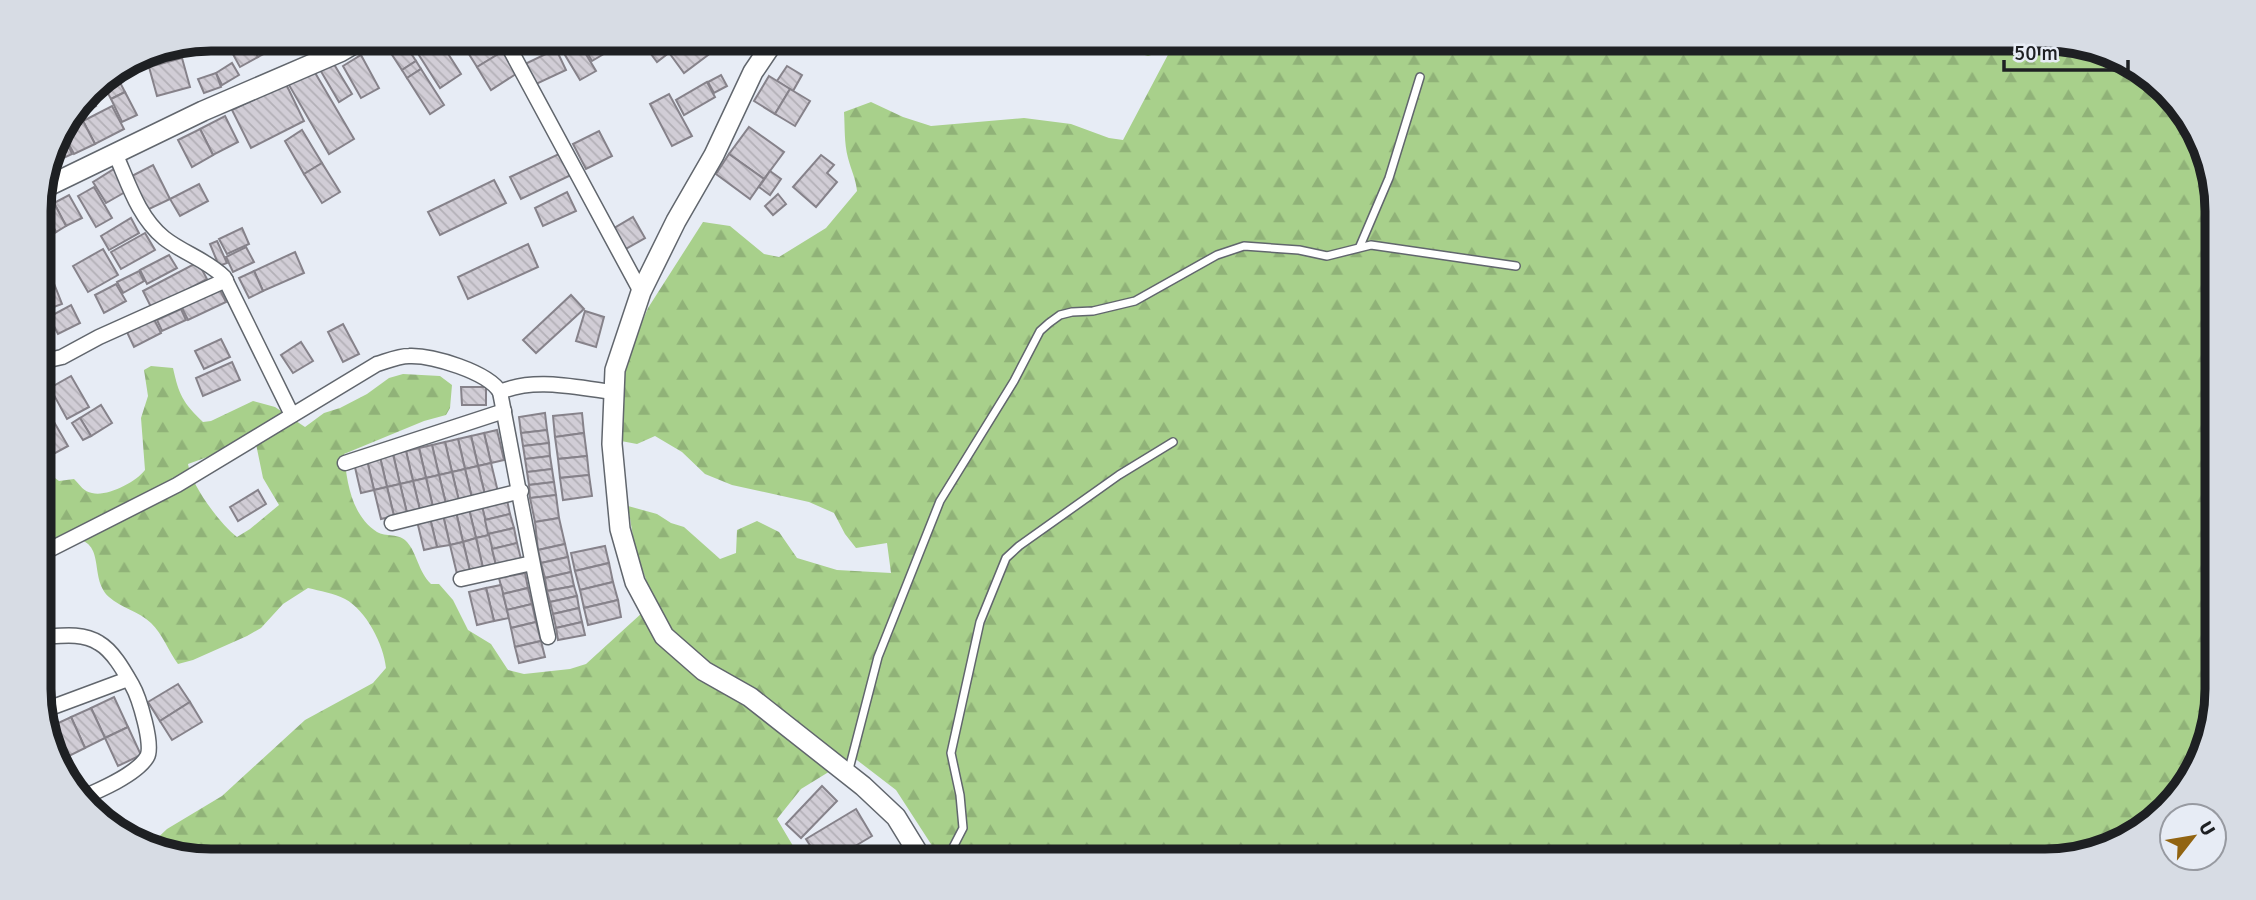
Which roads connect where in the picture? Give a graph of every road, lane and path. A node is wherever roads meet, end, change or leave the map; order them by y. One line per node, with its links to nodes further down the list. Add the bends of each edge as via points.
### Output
1 (342, 51): 5 (main road)
2 (511, 51): 10 (street)
3 (767, 51): 10 (main road)
4 (1420, 77): 7 (lane, via 1389,178)
5 (115, 153): 6 (main road); 9 (street, via 146,218 165,238)
6 (53, 183)
7 (1360, 246): 8 (lane); 27 (lane, via 1327,256 1244,246 1217,255 1135,301 1060,315 1040,331 940,501 878,657)
8 (1516, 266)
9 (226, 280): 11 (street); 15 (street)
10 (641, 292): 13 (main road, via 615,370)
11 (51, 360)
12 (500, 392): 13 (street, via 536,383); 14 (street); 15 (street, via 494,383 454,364 409,356 377,364)
13 (614, 392): 27 (main road, via 611,444 620,528 635,583 664,636 704,671 750,697)
14 (504, 411): 17 (street); 18 (street)
15 (292, 415): 20 (street, via 177,485)
16 (1173, 442): 30 (lane, via 1119,475 1006,558 980,622 951,753 962,828)
17 (345, 463)
18 (521, 491): 19 (street); 21 (street)
19 (392, 523)
20 (51, 549)
21 (532, 563): 22 (street); 24 (street)
22 (461, 579)
23 (51, 637): 25 (street, via 92,639 110,652)
24 (548, 638)
25 (128, 679): 26 (street); 28 (street, via 144,719 149,755 109,786)
26 (52, 707)
27 (848, 774): 29 (main road, via 896,817)
28 (90, 794)
29 (916, 849)
30 (952, 849)

